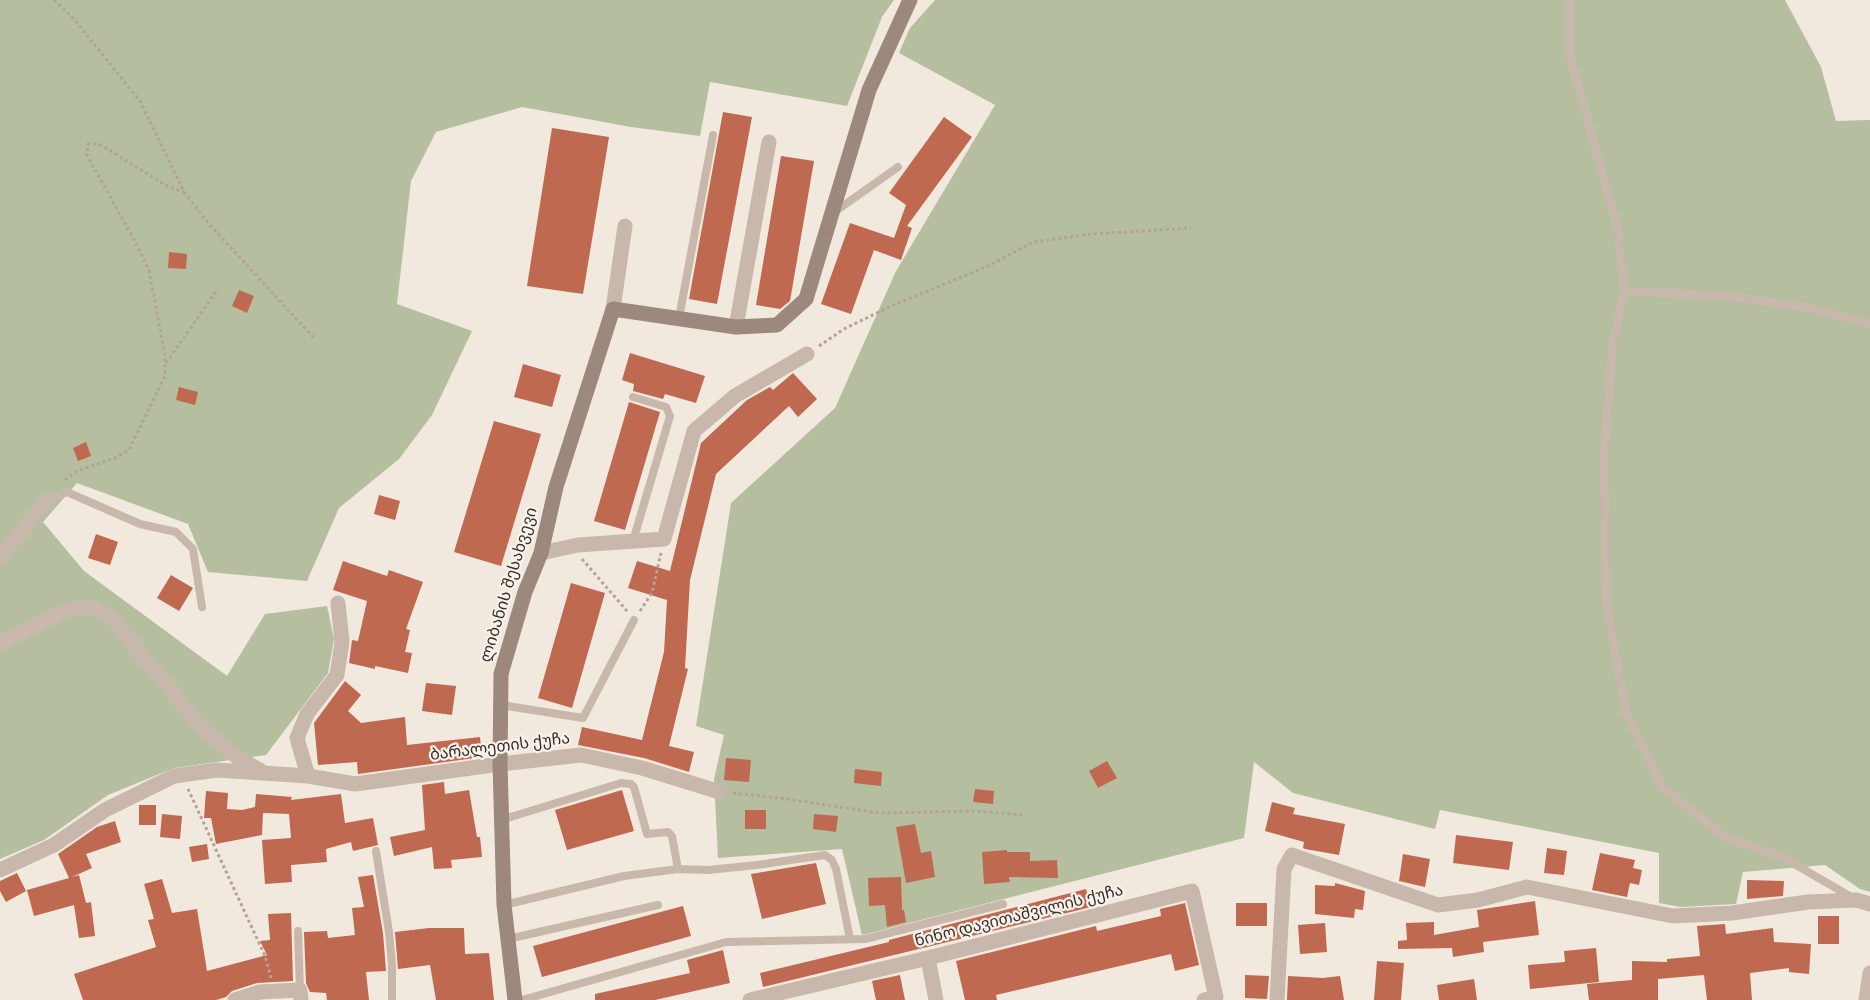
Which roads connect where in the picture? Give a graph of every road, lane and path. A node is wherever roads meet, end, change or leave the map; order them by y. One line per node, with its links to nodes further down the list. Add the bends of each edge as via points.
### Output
1 (54, 0): 7 (path, via 140,101)
2 (910, 0): 8 (street, via 869,90)
3 (1570, 0): 12 (lane, via 1570,56 1618,230)
4 (713, 135): 14 (lane)
5 (769, 142): 16 (street)
6 (898, 167): 8 (lane)
7 (184, 192): 17 (path); 19 (path, via 169,187 99,144 88,144 87,155 149,270)
8 (830, 215): 16 (street, via 806,299 777,325)
9 (625, 226): 13 (street, ლიბანის შესახვევი)
10 (1191, 228): 18 (path, via 1033,242 844,329)
11 (218, 289): 19 (path)
12 (1624, 291): 15 (lane, via 1749,299 1806,307); 42 (lane, via 1613,340 1604,456 1606,601 1626,713 1662,787 1725,837 1784,858)
13 (613, 309): 14 (street); 25 (street, ლიბანის შესახვევი, via 556,487)
14 (679, 318): 16 (street)
15 (1870, 324)
16 (736, 327)
17 (314, 339)
18 (807, 354): 22 (street, via 735,396 694,431)
19 (165, 365): 21 (path, via 165,376 129,450 77,471)
20 (633, 397): 23 (lane, via 666,407 670,416)
21 (47, 500): 26 (street); 28 (lane, via 67,492 140,524 177,532 193,549)
22 (664, 539): 23 (street); 29 (path, via 652,593)
23 (633, 541): 24 (street)
24 (572, 547): 25 (street); 29 (path)
25 (541, 553): 31 (street, ლიბანის შესახვევი, via 501,674)
26 (0, 558)
27 (338, 603): 35 (street, via 342,642 337,675 307,714 297,738)
28 (202, 607)
29 (634, 620): 31 (lane, via 583,718)
30 (0, 644): 33 (street, via 63,612 95,608 110,616 201,727 237,757)
31 (501, 705): 32 (street, ლიბანის შესახვევი)
32 (500, 764): 35 (street, ბარალეთის ქუჩა, via 355,784); 36 (street, ბარალეთის ქუჩა, via 581,755 642,768); 38 (street, ლიბანის შესახვევი)
33 (265, 773): 34 (street, ბარალეთის ქუჩა, via 217,770); 35 (street, ბარალეთის ქუჩა)
34 (182, 775): 41 (street, ბარალეთის ქუჩა, via 105,810 54,844); 51 (path, via 265,957)
35 (308, 776)
36 (720, 792): 37 (path, via 880,813 976,811)
37 (1024, 815)
38 (501, 820): 40 (lane, via 621,783 631,784 647,834 668,832 672,836); 44 (street, ლიბანის შესახვევი)
39 (376, 851): 55 (lane, via 389,932)
40 (678, 869): 44 (lane, via 624,876); 48 (lane, via 718,869 825,855 836,869)
41 (0, 870)
42 (1863, 902): 60 (street, via 1808,902 1732,913 1673,916 1527,887 1478,900 1438,905 1292,855 1284,869)
43 (1003, 904): 48 (lane, via 865,939)
44 (504, 905): 47 (street, ლიბანის შესახვევი)
45 (658, 905): 47 (lane)
46 (298, 931): 52 (lane)
47 (508, 939): 56 (street, ლიბანის შესახვევი)
48 (850, 939): 57 (lane, via 726,942)
49 (928, 958): 53 (street, ნინო დავითაშვილის ქუჩა, via 1192,891); 58 (street, ნინო დავითაშვილის ქუჩა); 59 (street)
50 (1870, 973): 61 (street)
51 (273, 992): 52 (street); 54 (street)
52 (301, 995)
53 (1210, 999)
54 (235, 1000)
55 (392, 1000)
56 (515, 1000)
57 (522, 1000)
58 (750, 1000)
59 (936, 1000)
60 (1277, 1000)
61 (1866, 1000)

